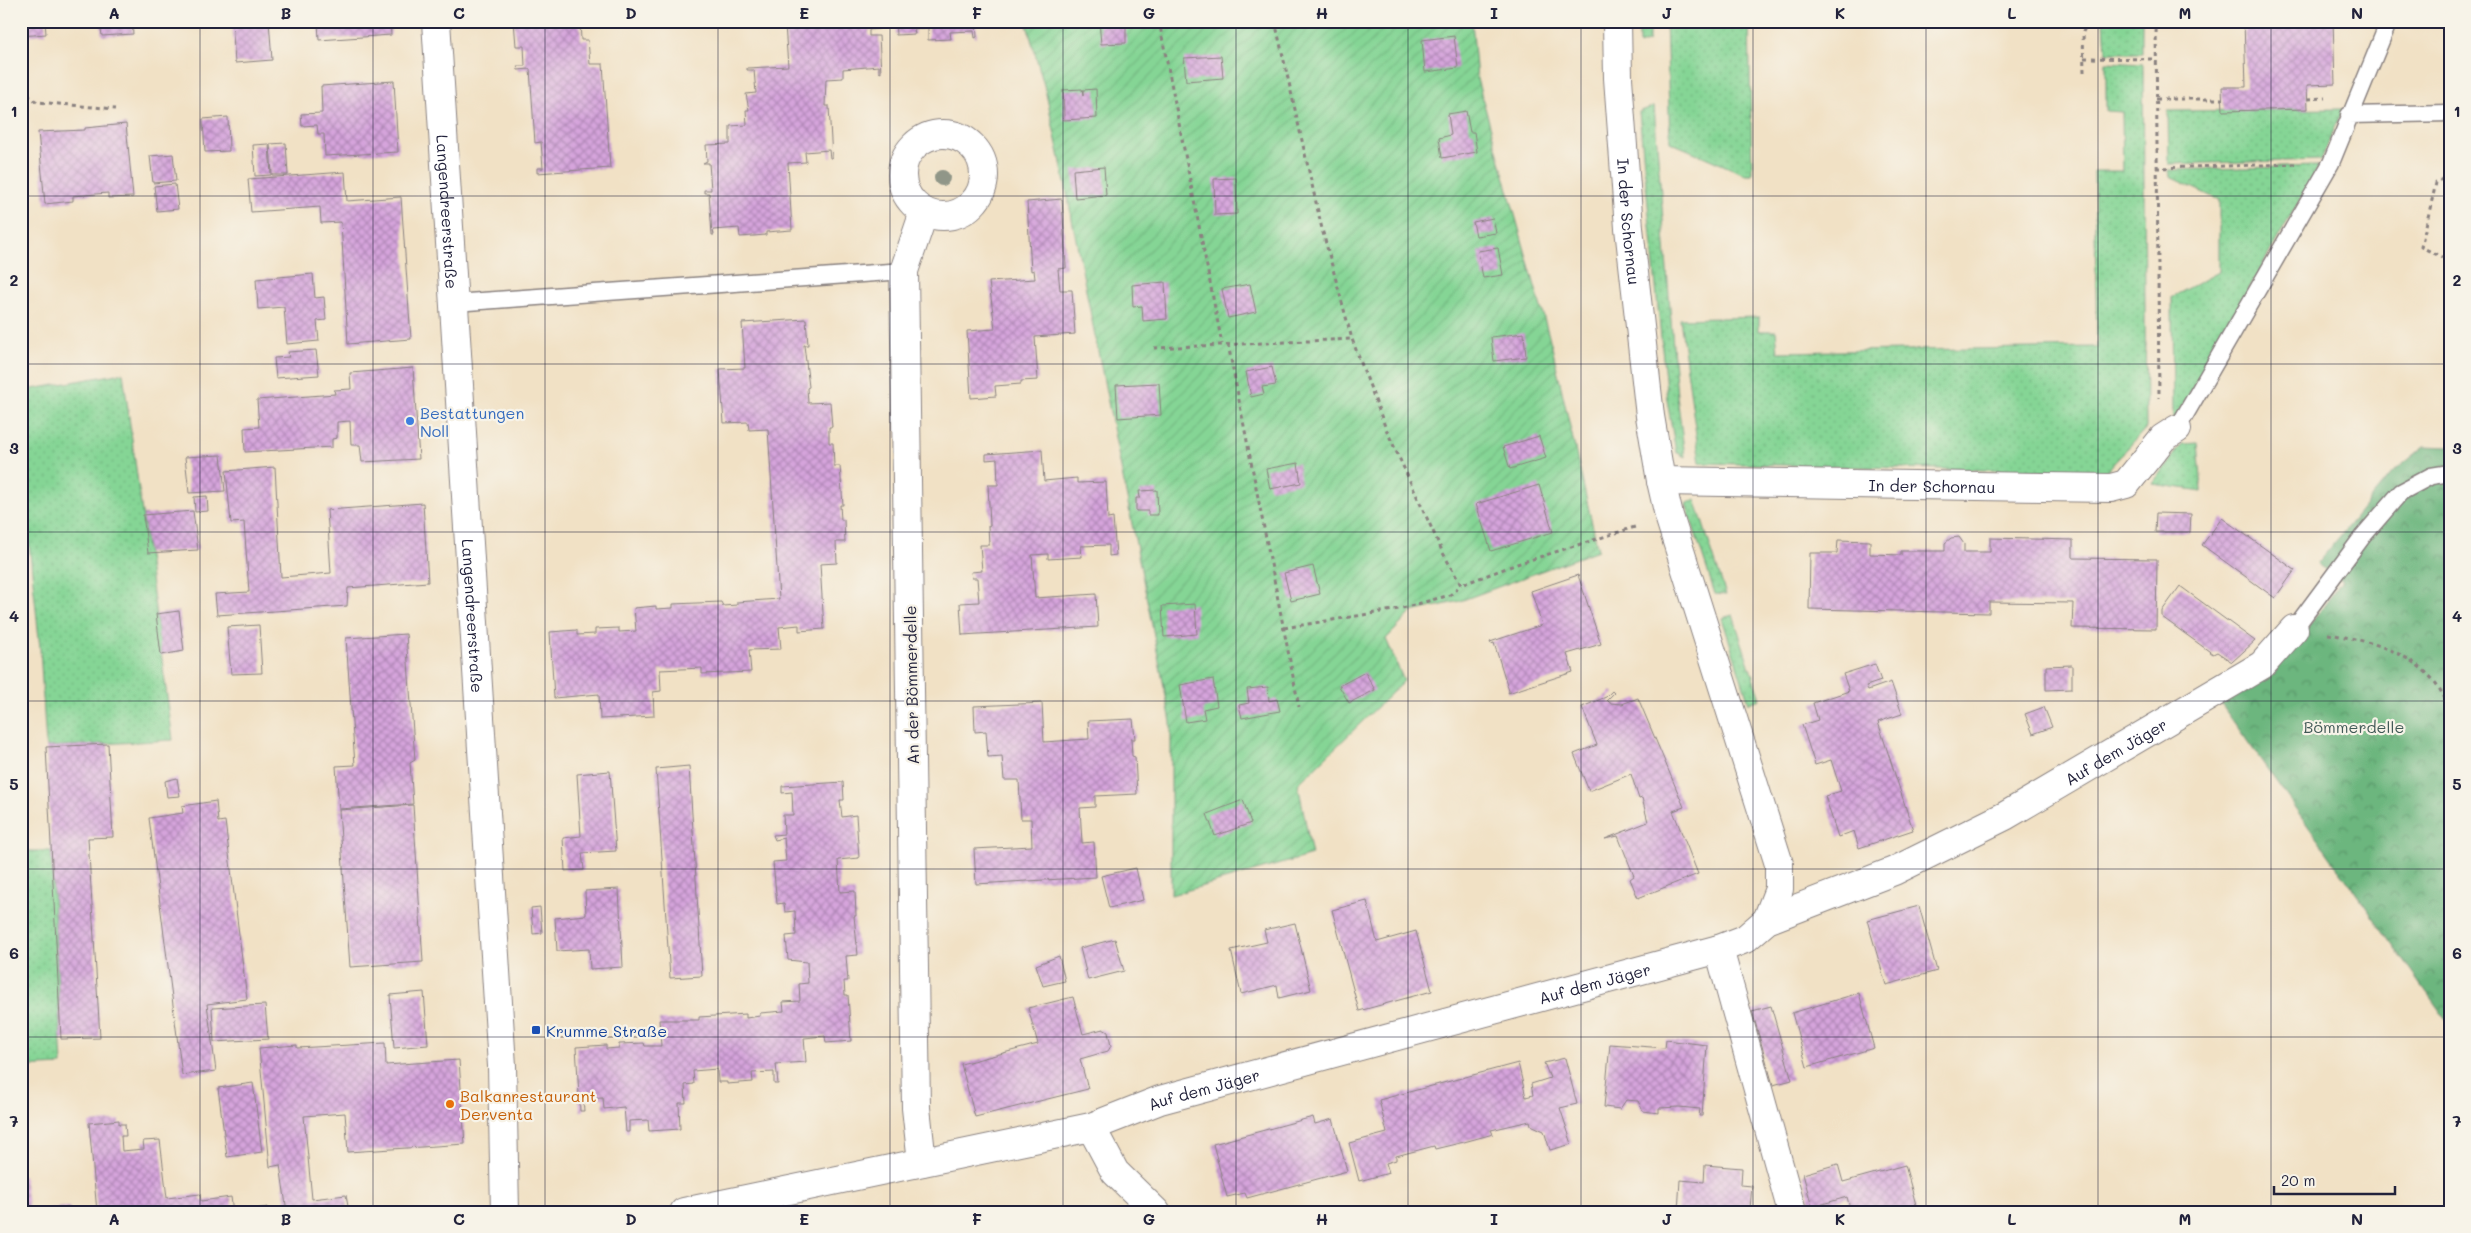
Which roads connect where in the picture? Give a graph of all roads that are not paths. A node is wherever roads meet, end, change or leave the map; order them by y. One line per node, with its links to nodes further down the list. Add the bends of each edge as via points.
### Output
1 (436, 21): 8 (street, Langendreerstraße)
2 (1617, 21): 11 (street, In der Schornau, via 1629,228 1650,416)
3 (2389, 21): 5 (lane)
4 (2450, 113): 5 (lane)
5 (2348, 116): 9 (lane, via 2331,163)
6 (924, 212): 7 (street, An der Bömmerdelle)
7 (904, 271): 8 (lane); 16 (street, An der Bömmerdelle, via 916,1108)
8 (454, 303): 17 (street, Langendreerstraße, via 502,1066)
9 (2170, 433): 11 (street, In der Schornau, via 2126,484 2111,488)
10 (2450, 473): 12 (lane, Auf dem Jäger, via 2431,476 2401,492 2363,536)
11 (1662, 481): 13 (street, In der Schornau, via 1669,516 1779,864 1779,889)
12 (2294, 629): 13 (street, Auf dem Jäger, via 2262,665 2005,816 1894,871)
13 (1767, 920): 14 (street, Auf dem Jäger, via 1745,939)
14 (1719, 949): 15 (street, Auf dem Jäger, via 1160,1100); 20 (street)
15 (1091, 1127): 16 (street, Auf dem Jäger); 19 (street, via 1115,1172)
16 (922, 1162): 18 (street, Auf dem Jäger)
17 (505, 1212)
18 (684, 1212)
19 (1156, 1212)
20 (1792, 1212)

